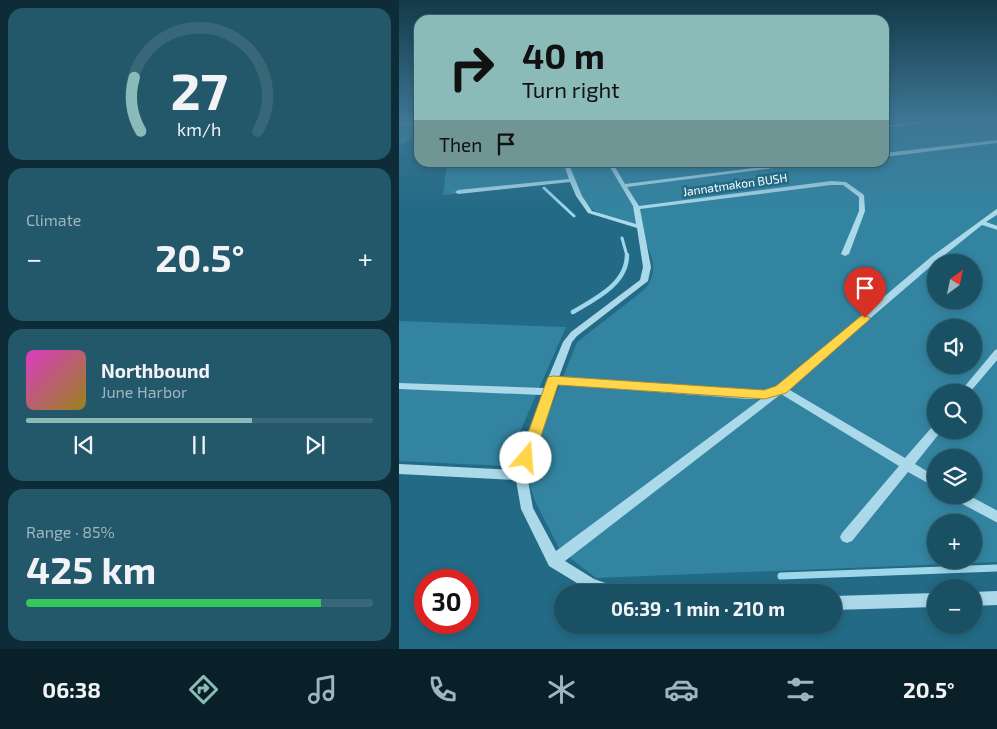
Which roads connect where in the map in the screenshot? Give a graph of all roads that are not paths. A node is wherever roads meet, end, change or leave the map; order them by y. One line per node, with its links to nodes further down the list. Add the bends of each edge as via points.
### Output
1 (925, 149): 2 (street)
2 (889, 153)
3 (567, 167): 6 (street)
4 (612, 167): 7 (street)
5 (778, 167): 7 (street)
6 (572, 180): 8 (street); 12 (street, via 590,212)
7 (625, 186): 9 (street)
8 (458, 192)
9 (636, 208): 12 (street); 14 (street, Jannatmakon BUSH, via 844,183 862,196 862,211)
10 (997, 210): 11 (street)
11 (981, 224): 13 (street); 19 (street, via 935,258)
12 (640, 227): 16 (street, via 647,267 644,281 574,334)
13 (997, 228)
14 (845, 254)
15 (997, 352): 17 (street)
16 (553, 380): 19 (street, via 747,395 765,395); 20 (street)
17 (971, 384)
18 (399, 386): 20 (street)
19 (781, 390): 22 (street); 29 (street)
20 (548, 392): 24 (street)
21 (929, 439): 22 (street)
22 (907, 466): 25 (street); 28 (street)
23 (399, 469): 24 (street)
24 (521, 475): 29 (street, via 527,509)
25 (927, 477)
26 (973, 504): 27 (street)
27 (997, 518)
28 (847, 537)
29 (554, 561): 30 (street)
30 (590, 584)
31 (997, 598): 32 (street)
32 (982, 599)
33 (927, 600): 34 (street)
34 (842, 603)

